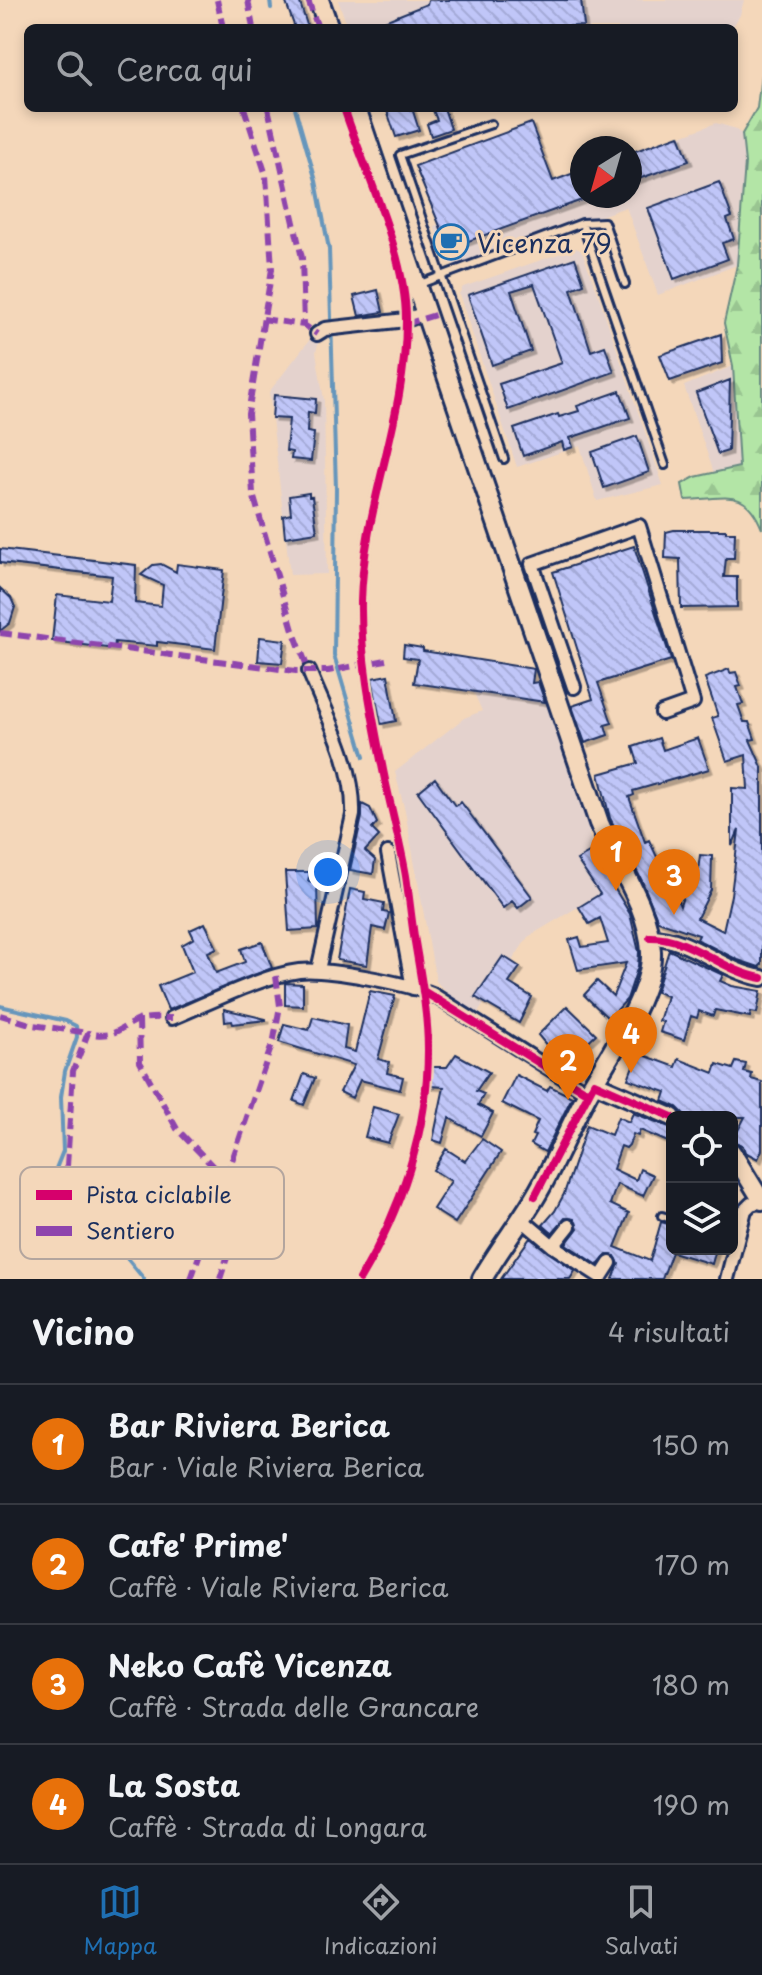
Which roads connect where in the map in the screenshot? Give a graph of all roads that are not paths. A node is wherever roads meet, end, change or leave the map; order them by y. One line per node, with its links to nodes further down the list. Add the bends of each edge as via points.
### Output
1 (319, 0): 2 (main road)
2 (328, 24)
3 (357, 112): 7 (main road)
4 (491, 124): 5 (lane, via 400,155)
5 (419, 217): 7 (lane); 8 (lane)
6 (582, 223): 8 (lane); 9 (lane, via 604,222); 14 (lane)
7 (395, 224): 10 (main road)
8 (440, 277): 10 (lane); 13 (lane)
9 (625, 284)
10 (416, 286): 11 (main road)
11 (425, 313): 12 (street); 16 (main road)
12 (321, 332)
13 (504, 459)
14 (665, 465)
15 (532, 564): 16 (street); 18 (street); 19 (street, via 639,526 693,702)
16 (513, 570): 21 (main road, via 599,823)
17 (309, 671): 22 (street, via 354,794)
18 (574, 687)
19 (662, 713)
20 (388, 853): 24 (street)
21 (650, 937): 23 (street, via 665,936 740,974); 26 (main road, via 647,978)
22 (318, 970): 24 (street); 25 (street, via 276,976)
23 (762, 978)
24 (413, 988): 26 (street, via 432,994)
25 (172, 1018)
26 (591, 1088): 27 (main road); 32 (main road)
27 (666, 1115)
28 (738, 1162): 29 (main road)
29 (762, 1201): 34 (street, via 745,1210)
30 (662, 1216): 31 (lane)
31 (666, 1217)
32 (521, 1219): 35 (street); 38 (main road)
33 (569, 1226): 35 (street)
34 (738, 1228)
35 (553, 1246): 37 (street, via 601,1277)
36 (731, 1255): 39 (street)
37 (610, 1263)
38 (482, 1279)
39 (727, 1279)

